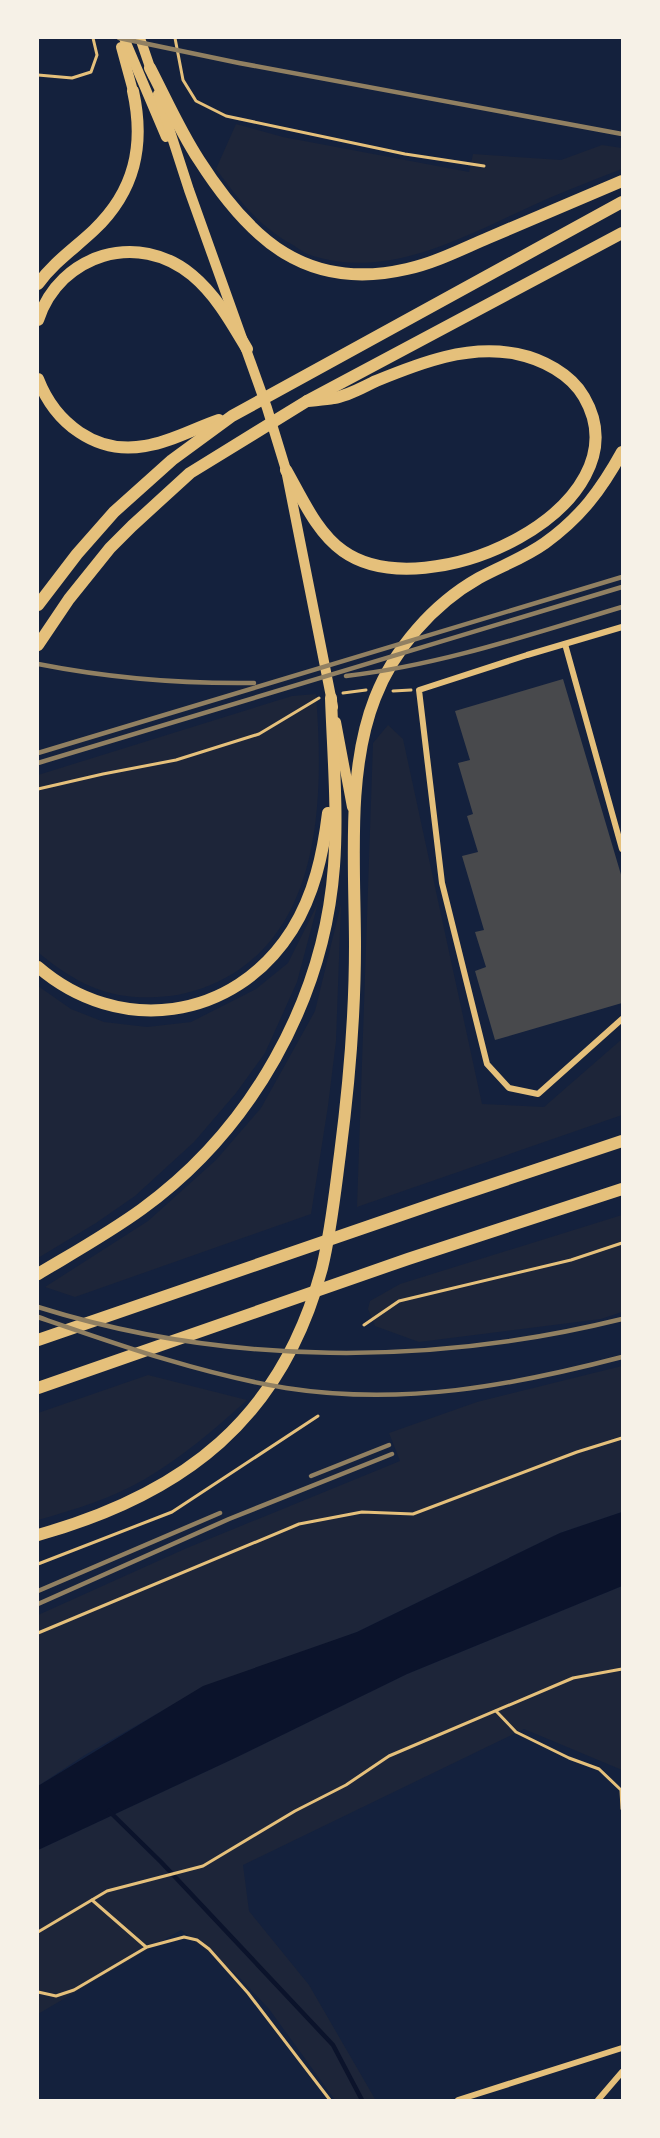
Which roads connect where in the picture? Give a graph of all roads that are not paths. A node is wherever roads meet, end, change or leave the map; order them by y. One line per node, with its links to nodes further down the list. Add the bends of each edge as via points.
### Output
1 (118, 38): 5 (highway)
2 (124, 38): 7 (highway)
3 (140, 38): 4 (highway)
4 (150, 68): 6 (highway, via 190,146 243,219 292,259 328,272 366,275 410,269); 7 (highway)
5 (133, 91): 10 (highway, via 138,139 124,190 95,229)
6 (622, 181)
7 (189, 190): 12 (highway)
8 (622, 202): 15 (highway)
9 (622, 233): 14 (highway)
10 (38, 284)
11 (38, 320): 12 (highway, via 53,291 89,261 120,252 150,253 178,265 205,288)
12 (247, 349): 17 (highway)
13 (38, 379): 15 (highway, via 45,397 69,426 90,439 114,446 161,442)
14 (307, 401): 17 (highway, via 336,398 453,354 517,354 555,368 581,392 596,427 595,450 579,486 530,532 475,559 417,569 369,564 345,553 324,534); 21 (highway, via 190,473 111,548)
15 (232, 416): 18 (highway, via 172,460 114,512)
16 (622, 452): 24 (highway, via 606,481 578,515 528,555 464,588 425,621 394,660 373,693 361,747)
17 (286, 470): 22 (highway)
18 (38, 605)
19 (622, 627): 20 (street)
20 (566, 644): 25 (street); 27 (street, via 418,690 442,883 487,1064 509,1088 538,1094)
21 (38, 645)
22 (330, 696): 23 (highway); 24 (highway)
23 (333, 764): 26 (highway, via 325,840 310,894 284,941 265,964 242,982 211,999 186,1006 126,1009 80,996); 30 (highway, via 334,858 321,950 271,1065 225,1131 183,1174 142,1209)
24 (355, 825): 33 (highway, via 353,1033 333,1211 310,1306 282,1368 228,1435 182,1473 135,1500)
25 (622, 849)
26 (38, 967)
27 (622, 1019)
28 (622, 1141): 31 (highway)
29 (622, 1189): 32 (highway)
30 (38, 1274)
31 (38, 1340)
32 (38, 1388)
33 (38, 1535)
34 (622, 2048): 36 (street)
35 (622, 2072): 37 (street)
36 (458, 2100)
37 (598, 2100)

